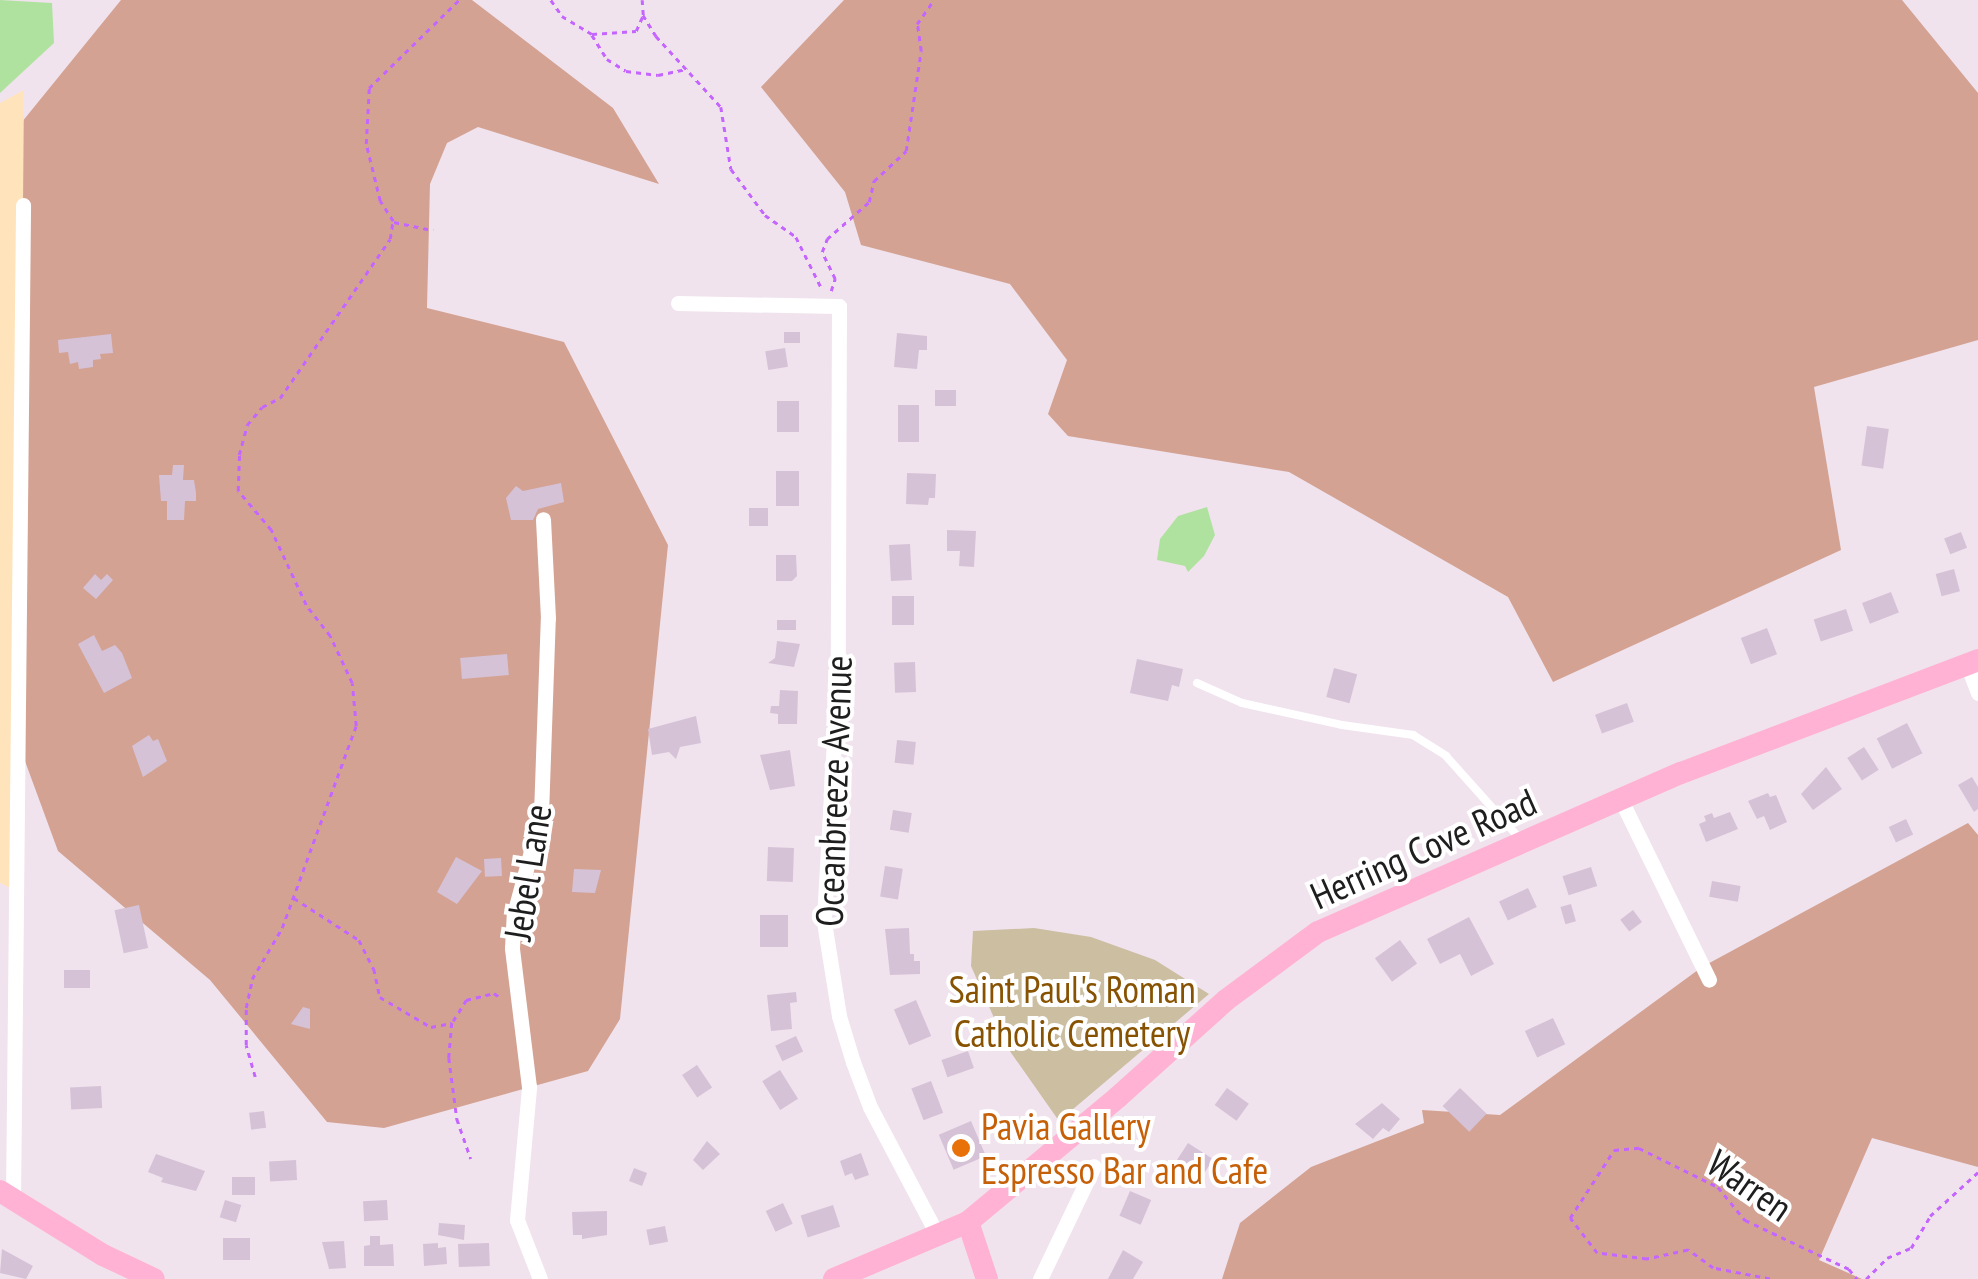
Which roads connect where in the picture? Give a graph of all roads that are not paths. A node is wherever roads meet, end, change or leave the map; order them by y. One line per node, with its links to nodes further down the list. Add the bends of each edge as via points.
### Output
1 (23, 205): 11 (street)
2 (678, 303): 13 (street, Oceanbreeze Avenue, via 838,306 838,669 824,922 838,1016 853,1062)
3 (542, 519): 15 (street, Jebel Lane, via 548,618 541,814 512,930 529,1087 517,1220)
4 (1973, 662): 6 (street); 7 (main road, Herring Cove Road)
5 (1197, 683): 8 (lane, via 1242,702 1413,734 1446,756)
6 (1978, 693)
7 (1621, 800): 8 (main road, Herring Cove Road); 9 (street)
8 (1522, 841): 12 (main road, Herring Cove Road, via 1365,908 1275,960)
9 (1710, 980)
10 (1094, 1166): 18 (street)
11 (6, 1196): 14 (main road)
12 (968, 1222): 13 (main road, Herring Cove Road); 17 (main road)
13 (938, 1236): 16 (main road, Herring Cove Road)
14 (154, 1279)
15 (540, 1279)
16 (834, 1279)
17 (987, 1279)
18 (1040, 1279)

